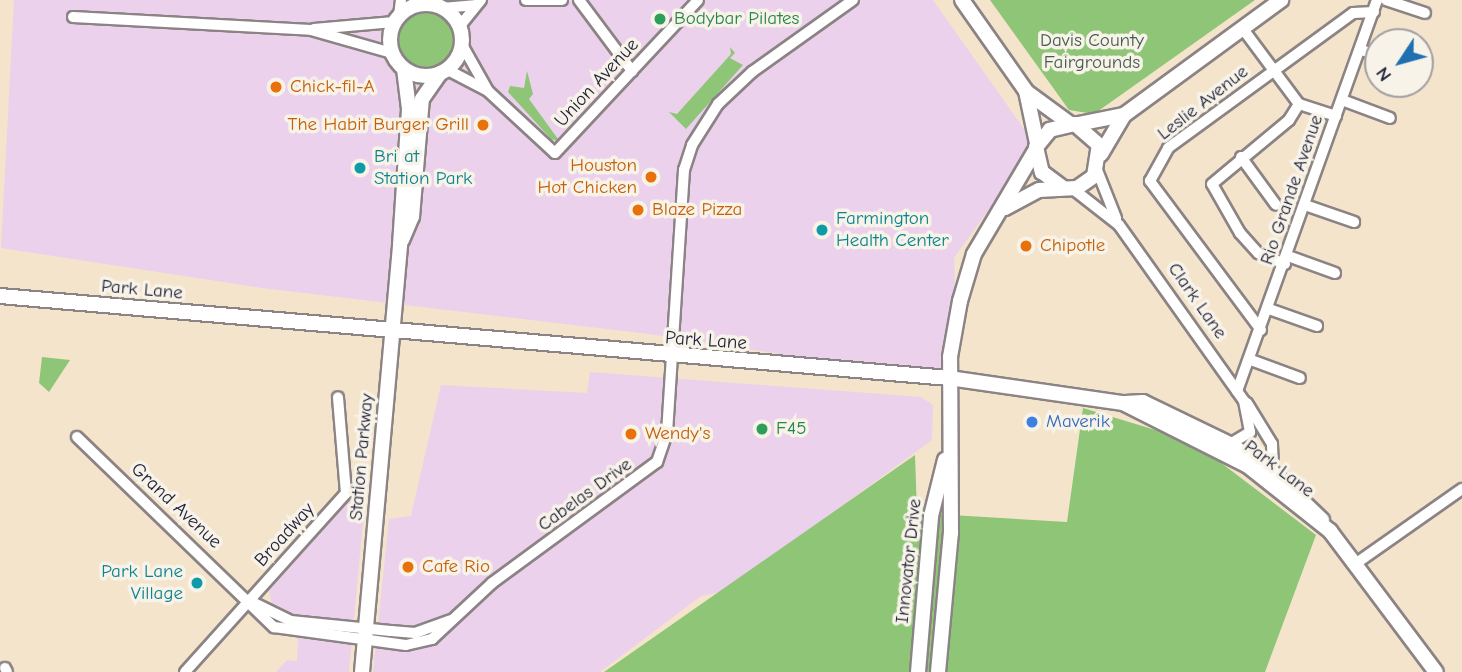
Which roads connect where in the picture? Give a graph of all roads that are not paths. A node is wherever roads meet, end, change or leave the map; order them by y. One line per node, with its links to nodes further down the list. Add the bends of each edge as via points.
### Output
1 (401, 0): 16 (street)
2 (526, 0): 3 (street)
3 (562, 0)
4 (579, 0): 26 (street)
5 (698, 0): 26 (street, Union Avenue)
6 (853, 0): 54 (street, Cabelas Drive, via 752,72 718,104 692,145 684,170)
7 (962, 0): 29 (main road)
8 (1281, 0): 18 (main road)
9 (1377, 0): 13 (street, Rio Grande Avenue)
10 (1386, 0): 14 (street)
11 (477, 2): 12 (street); 17 (street)
12 (434, 4): 16 (main road); 17 (main road)
13 (1374, 12): 21 (street, Rio Grande Avenue); 27 (street, Leslie Avenue, via 1353,13)
14 (1424, 13)
15 (72, 17): 19 (street)
16 (397, 19): 19 (street); 23 (main road)
17 (459, 27): 20 (main road)
18 (1243, 29): 27 (street); 32 (main road)
19 (311, 30): 23 (street)
20 (461, 43): 25 (main road); 28 (street, Union Avenue)
21 (1361, 50): 22 (street); 30 (street, Rio Grande Avenue)
22 (1364, 51)
23 (392, 53): 24 (main road)
24 (404, 69): 25 (main road); 46 (main road, Station Parkway, via 409,109)
25 (443, 71): 28 (street, Union Avenue); 46 (main road, Station Parkway, via 422,99 412,217)
26 (632, 71): 28 (street, Union Avenue, via 555,153)
27 (1273, 72): 31 (street); 52 (street, Leslie Avenue, via 1168,148 1150,181)
28 (488, 91)
29 (1026, 91): 35 (main road); 36 (main road)
30 (1342, 100): 33 (street, Rio Grande Avenue); 34 (street)
31 (1299, 104): 33 (street); 38 (street, via 1289,120)
32 (1124, 115): 35 (main road); 37 (main road)
33 (1336, 116): 42 (street, Rio Grande Avenue)
34 (1391, 118)
35 (1074, 124): 36 (main road); 37 (main road, via 1093,134)
36 (1036, 147): 40 (main road, via 1042,173); 43 (main road, Innovator Drive)
37 (1101, 154): 39 (main road)
38 (1241, 157): 41 (street); 47 (street, via 1214,178 1213,190 1258,253)
39 (1097, 170): 40 (main road); 45 (street, Clark Lane)
40 (1068, 188): 43 (main road, via 1042,189); 45 (street, Clark Lane)
41 (1276, 205)
42 (1305, 205): 44 (street); 47 (street, Rio Grande Avenue)
43 (1005, 208): 56 (main road, Innovator Drive, via 971,262)
44 (1354, 222)
45 (1119, 225): 58 (street, Clark Lane)
46 (400, 245): 53 (main road, Station Parkway)
47 (1287, 260): 48 (street); 50 (street, Rio Grande Avenue)
48 (1335, 273)
49 (0, 296): 53 (main road, Park Lane)
50 (1269, 309): 51 (street); 52 (street, Rio Grande Avenue)
51 (1317, 326)
52 (1261, 330): 55 (street, Rio Grande Avenue)
53 (392, 334): 54 (main road, Park Lane); 70 (main road, Station Parkway)
54 (669, 358): 56 (main road, Park Lane); 70 (street, Cabelas Drive, via 667,433 657,462 450,620 415,633)
55 (1251, 360): 57 (street); 58 (street, Rio Grande Avenue)
56 (949, 378): 61 (main road, Park Lane); 64 (main road, Innovator Drive)
57 (1300, 378)
58 (1237, 391): 60 (street, Clark Lane)
59 (338, 397): 69 (street, Broadway, via 345,493)
60 (1244, 401): 63 (street, Clark Lane, via 1250,432); 65 (street, Clark Lane, via 1254,407 1272,444)
61 (1123, 403): 63 (main road, via 1143,402); 67 (main road, Park Lane, via 1248,466)
62 (77, 437): 69 (street, Grand Avenue)
63 (1230, 444): 65 (main road)
64 (946, 456): 73 (main road, Innovator Drive, via 931,516); 74 (main road, Innovator Drive, via 951,533)
65 (1273, 473): 67 (main road, via 1311,504)
66 (1462, 489): 68 (street)
67 (1330, 531): 68 (main road, Park Lane)
68 (1358, 562): 75 (main road)
69 (250, 601): 70 (street, Grand Avenue, via 291,621); 71 (street, Broadway)
70 (366, 634): 72 (main road, Station Parkway)
71 (185, 672)
72 (362, 672)
73 (918, 672)
74 (938, 672)
75 (1436, 672)

